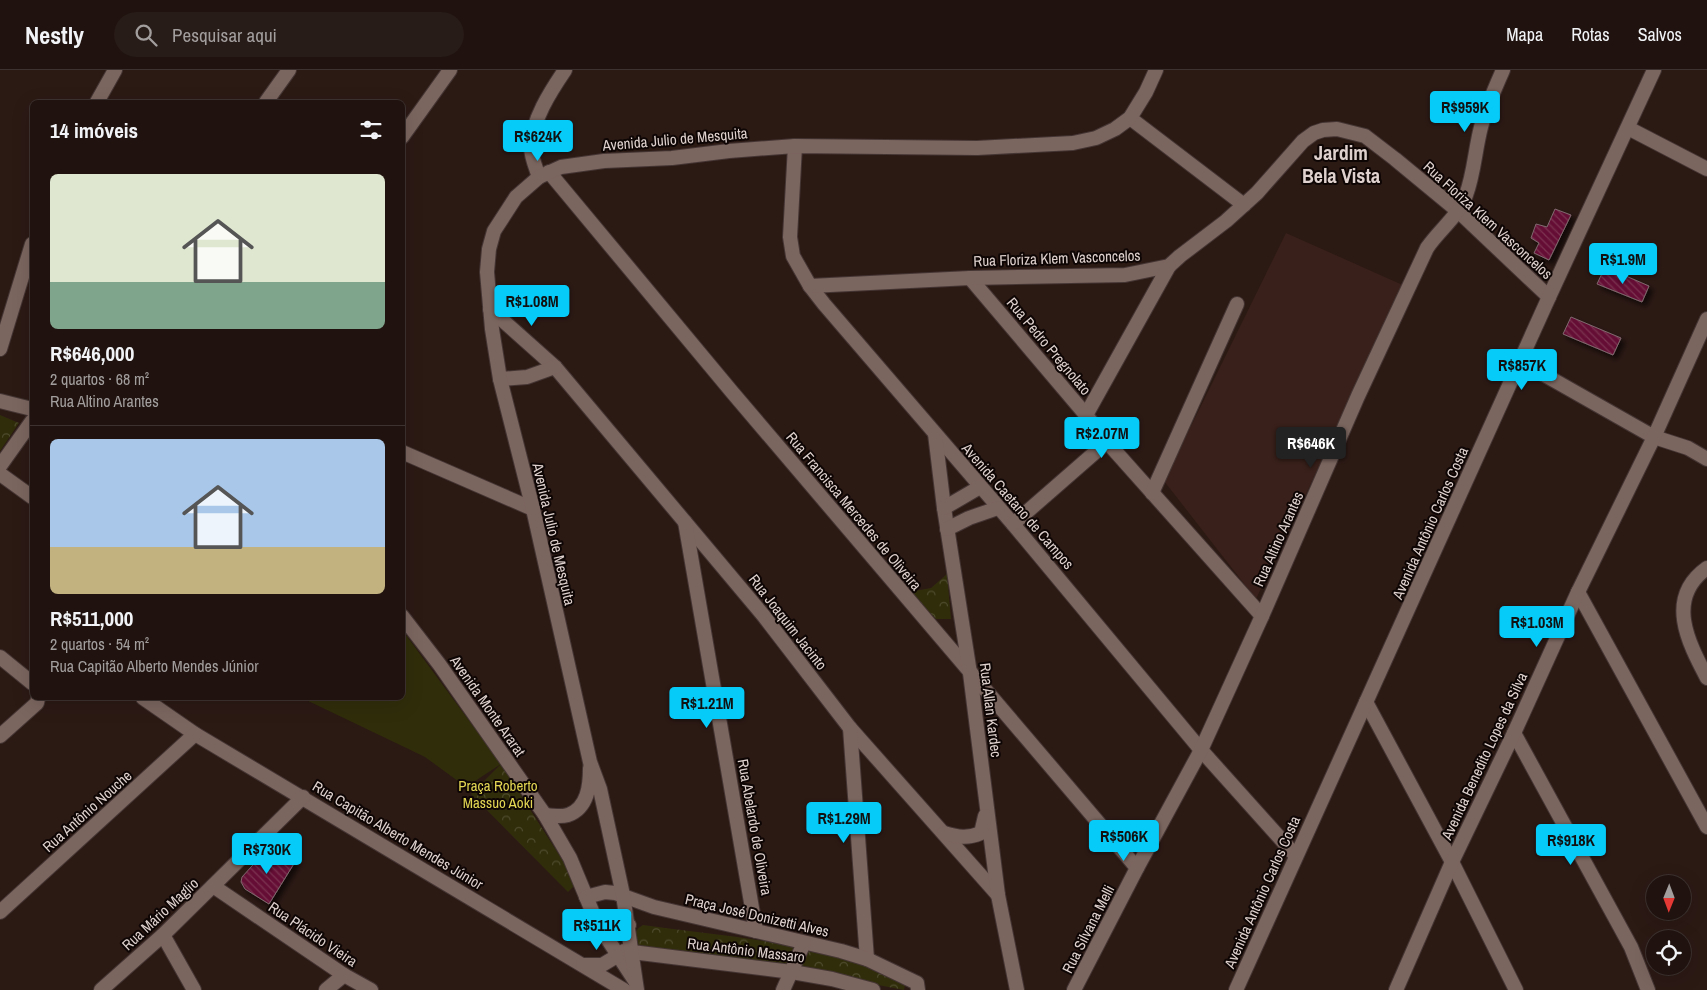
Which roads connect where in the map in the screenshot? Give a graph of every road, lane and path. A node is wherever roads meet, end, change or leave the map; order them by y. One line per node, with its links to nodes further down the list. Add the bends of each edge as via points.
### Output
1 (115, 70): 8 (street)
2 (289, 70): 9 (street)
3 (450, 70): 12 (street)
4 (565, 70): 15 (street, via 536,121 532,139 531,150)
5 (1156, 70): 10 (street, Avenida Julio de Mesquita)
6 (1503, 70): 17 (street, Rua Altino Arantes, via 1481,126 1471,179)
7 (1654, 70): 11 (street, Avenida Antônio Carlos Costa)
8 (98, 100)
9 (267, 100)
10 (1130, 118): 13 (street, Avenida Julio de Mesquita, via 1096,138 1074,143 976,148); 16 (street)
11 (1628, 128): 14 (street); 22 (street, Avenida Antônio Carlos Costa)
12 (405, 133)
13 (795, 146): 15 (street, Avenida Julio de Mesquita, via 604,161 561,167); 21 (street, Avenida Caetano de Campos, via 790,237 793,256)
14 (1707, 168)
15 (544, 174): 24 (street, Avenida Julio de Mesquita, via 516,196 494,231 487,261); 55 (street, Rua Francisca Mercedes de Oliveira)
16 (1244, 205): 17 (street, Rua Floriza Klem Vasconcelos, via 1304,141 1314,133 1337,129 1365,136); 19 (street, Rua Floriza Klem Vasconcelos)
17 (1458, 211): 22 (street, Rua Floriza Klem Vasconcelos); 52 (street, Rua Altino Arantes, via 1428,248 1358,396)
18 (30, 251): 26 (street)
19 (1169, 266): 20 (street, Rua Floriza Klem Vasconcelos, via 1125,275); 32 (street)
20 (970, 278): 21 (street, Rua Floriza Klem Vasconcelos); 32 (street, Rua Pedro Pregnolato)
21 (810, 286): 34 (street, Avenida Caetano de Campos)
22 (1549, 297): 27 (street, Avenida Antônio Carlos Costa)
23 (1237, 304): 42 (street)
24 (490, 309): 28 (street, Rua Joaquim Jacinto); 29 (street, Avenida Julio de Mesquita)
25 (1707, 319): 35 (street, Avenida Benedito Lopes da Silva)
26 (0, 349)
27 (1520, 360): 35 (street); 60 (street, Avenida Antônio Carlos Costa)
28 (555, 367): 29 (street, via 527,377); 47 (street, Rua Joaquim Jacinto)
29 (500, 379): 46 (street, Avenida Julio de Mesquita)
30 (0, 401): 31 (street)
31 (30, 408)
32 (1086, 415): 36 (street, Rua Pedro Pregnolato)
33 (30, 424): 39 (street)
34 (935, 434): 41 (street, Avenida Caetano de Campos); 44 (street, Rua Allan Kardec)
35 (1654, 437): 38 (street, via 1688,448); 51 (street, Avenida Benedito Lopes da Silva)
36 (1107, 442): 42 (street, Rua Pedro Pregnolato); 48 (street)
37 (405, 453): 46 (street)
38 (1707, 459)
39 (0, 466)
40 (0, 474): 43 (street)
41 (980, 487): 44 (street); 45 (street, Avenida Caetano de Campos)
42 (1152, 493): 52 (street, Rua Pedro Pregnolato)
43 (30, 496)
44 (944, 508): 49 (street, Rua Allan Kardec)
45 (998, 508): 48 (street, Avenida Caetano de Campos); 49 (street)
46 (533, 509): 66 (street, Avenida Julio de Mesquita)
47 (685, 521): 61 (street, Rua Joaquim Jacinto); 81 (street, Rua Abelardo de Oliveira)
48 (1013, 524): 65 (street, Avenida Caetano de Campos)
49 (947, 529): 55 (street, Rua Allan Kardec)
50 (1707, 568): 56 (street, via 1695,578 1686,593 1683,613 1689,644)
51 (1578, 592): 62 (street, Avenida Benedito Lopes da Silva); 70 (street)
52 (1262, 616): 65 (street, Rua Altino Arantes)
53 (405, 620): 69 (street, Avenida Monte Ararat)
54 (0, 657): 57 (street)
55 (970, 673): 68 (street, Rua Allan Kardec); 74 (street, Rua Francisca Mercedes de Oliveira)
56 (1707, 678)
57 (30, 681)
58 (38, 700): 64 (street)
59 (146, 700): 63 (street, Rua Capitão Alberto Mendes Júnior)
60 (1366, 702): 72 (street, Avenida Antônio Carlos Costa); 73 (street)
61 (850, 728): 71 (street, Rua Joaquim Jacinto); 87 (street)
62 (1514, 733): 73 (street, Avenida Benedito Lopes da Silva); 104 (street, via 1631,947)
63 (196, 734): 67 (street, Rua Capitão Alberto Mendes Júnior); 79 (street, Rua Antônio Nouche)
64 (0, 736)
65 (1201, 750): 72 (street, Avenida Caetano de Campos); 74 (street, Rua Silvana Melli)
66 (590, 762): 69 (street, Avenida Julio de Mesquita, via 588,791 581,806 568,815); 76 (street, Avenida Julio de Mesquita, via 600,789)
67 (304, 797): 75 (street, Rua Mário Maglio); 88 (street, Rua Capitão Alberto Mendes Júnior)
68 (987, 806): 71 (street, via 981,833 960,838); 77 (street, Rua Allan Kardec)
69 (545, 815): 78 (street, Avenida Monte Ararat, via 570,858)
70 (1707, 827)
71 (943, 833): 77 (street, Rua Joaquim Jacinto)
72 (1296, 856): 101 (street, Avenida Antônio Carlos Costa)
73 (1452, 862): 102 (street, Avenida Benedito Lopes da Silva); 103 (street)
74 (1137, 868): 100 (street, Rua Silvana Melli)
75 (213, 886): 83 (street, Rua Mário Maglio); 90 (street, Rua Plácido Vieira)
76 (624, 895): 78 (street, Praça José Donizetti Alves, via 606,892); 80 (street, Avenida Julio de Mesquita); 81 (street, Praça José Donizetti Alves, via 654,907)
77 (998, 895): 99 (street, Rua Allan Kardec)
78 (586, 897): 82 (street, Avenida Monte Ararat)
79 (0, 912)
80 (629, 925): 82 (street, via 617,932); 85 (street, Avenida Julio de Mesquita)
81 (756, 931): 84 (street, Praça José Donizetti Alves)
82 (602, 932): 86 (street, Avenida Monte Ararat)
83 (163, 935): 93 (street, Rua Mário Maglio); 94 (street)
84 (804, 943): 87 (street, Praça José Donizetti Alves); 89 (street)
85 (633, 952): 86 (street, Rua Antônio Massaro); 89 (street, Rua Antônio Massaro); 92 (street, Avenida Julio de Mesquita)
86 (616, 953): 88 (street, via 602,965); 92 (street, Avenida Monte Ararat)
87 (867, 958): 91 (street, Praça José Donizetti Alves)
88 (582, 964): 92 (street, Rua Capitão Alberto Mendes Júnior)
89 (792, 972): 97 (street); 98 (street, Rua Antônio Massaro)
90 (344, 975): 95 (street); 96 (street, Rua Plácido Vieira)
91 (918, 986)
92 (632, 987)
93 (101, 990)
94 (194, 990)
95 (326, 990)
96 (372, 990)
97 (783, 990)
98 (873, 990)
99 (1017, 990)
100 (1074, 990)
101 (1236, 990)
102 (1396, 990)
103 (1516, 990)
104 (1648, 990)

